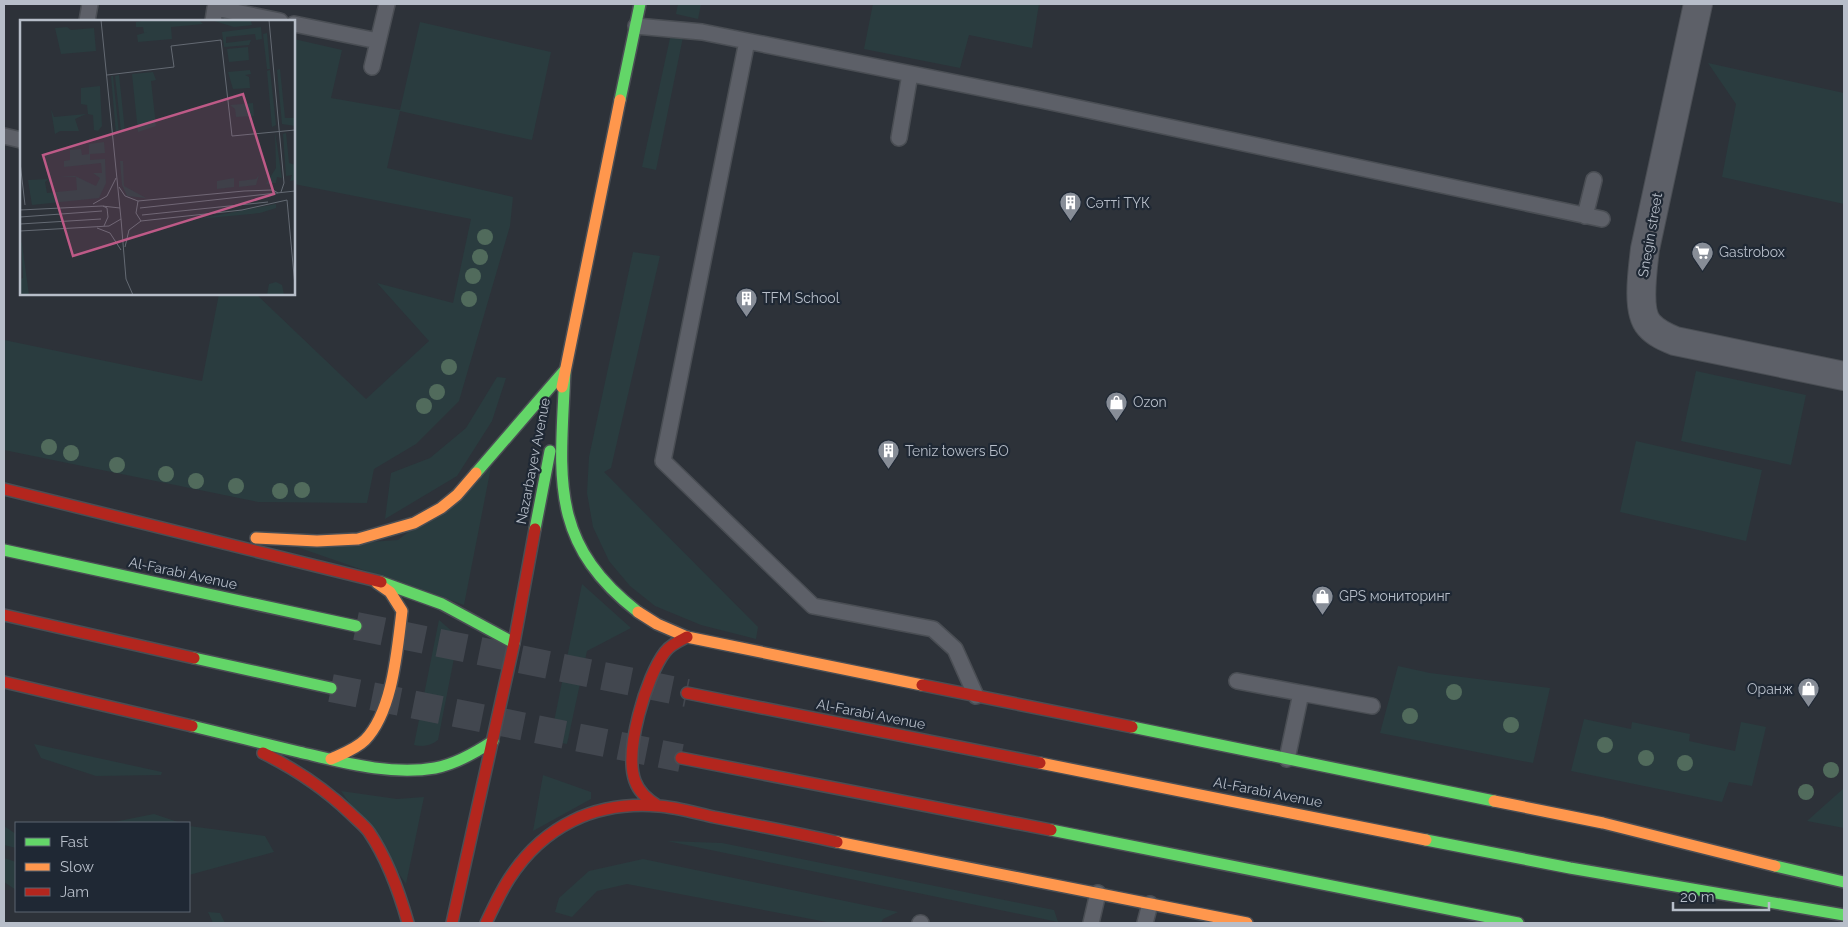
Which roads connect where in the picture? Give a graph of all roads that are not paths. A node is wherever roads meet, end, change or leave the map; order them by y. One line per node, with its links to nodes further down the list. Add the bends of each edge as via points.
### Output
1 (90, 4): 5 (lane)
2 (387, 4): 10 (lane)
3 (640, 4): 9 (main road, Nazarbayev Avenue)
4 (1698, 4): 21 (street, Snegin street, via 1645,249 1640,290 1647,324 1660,335 1675,341)
5 (87, 20)
6 (212, 20): 7 (lane, via 215,8)
7 (275, 20)
8 (295, 24): 10 (lane)
9 (636, 26): 11 (lane, via 702,32); 20 (main road, Nazarbayev Avenue)
10 (378, 41): 12 (lane)
11 (747, 41): 13 (lane); 35 (lane, via 663,461 813,606 933,629 955,649)
12 (372, 67)
13 (910, 74): 15 (lane); 18 (lane)
14 (4, 136): 16 (lane)
15 (899, 138)
16 (20, 140)
17 (1594, 180): 18 (lane)
18 (1585, 216): 19 (lane)
19 (1602, 219)
20 (565, 370): 23 (main road, via 457,495 414,523 358,538 317,541); 28 (main road, via 562,485 576,540 604,582 622,599 641,614); 29 (main road, Nazarbayev Avenue)
21 (1844, 376)
22 (4, 489): 23 (main road)
23 (185, 533): 25 (main road)
24 (4, 550): 27 (main road, Al-Farabi Avenue)
25 (372, 579): 29 (main road, via 442,604); 40 (main road, via 390,592 402,611 382,716 365,741)
26 (4, 615): 32 (main road)
27 (356, 626)
28 (687, 637): 35 (main road); 42 (main road, via 666,650 658,661 636,730 633,776 638,788)
29 (514, 643): 38 (main road, Nazarbayev Avenue)
30 (1236, 681): 34 (lane)
31 (4, 682): 37 (main road)
32 (331, 688)
33 (687, 692): 46 (main road, Al-Farabi Avenue, via 1561,866)
34 (1301, 693): 36 (lane); 41 (lane)
35 (976, 696): 41 (main road)
36 (1372, 706)
37 (211, 730): 40 (main road); 47 (main road, via 265,754 305,776 335,798 368,831 400,895)
38 (493, 741): 40 (main road, via 465,759 434,769 380,768); 48 (main road, Nazarbayev Avenue)
39 (681, 758): 53 (main road)
40 (331, 759)
41 (1287, 759): 43 (main road, via 1603,823)
42 (658, 806): 44 (main road); 49 (main road, via 610,808 580,817 552,832 531,850 508,880)
43 (1844, 882)
44 (1098, 893): 45 (main road); 50 (lane)
45 (1150, 904): 51 (lane); 52 (main road)
46 (1844, 915)
47 (408, 923)
48 (452, 923)
49 (486, 923)
50 (1091, 923)
51 (1146, 923)
52 (1247, 923)
53 (1518, 923)

